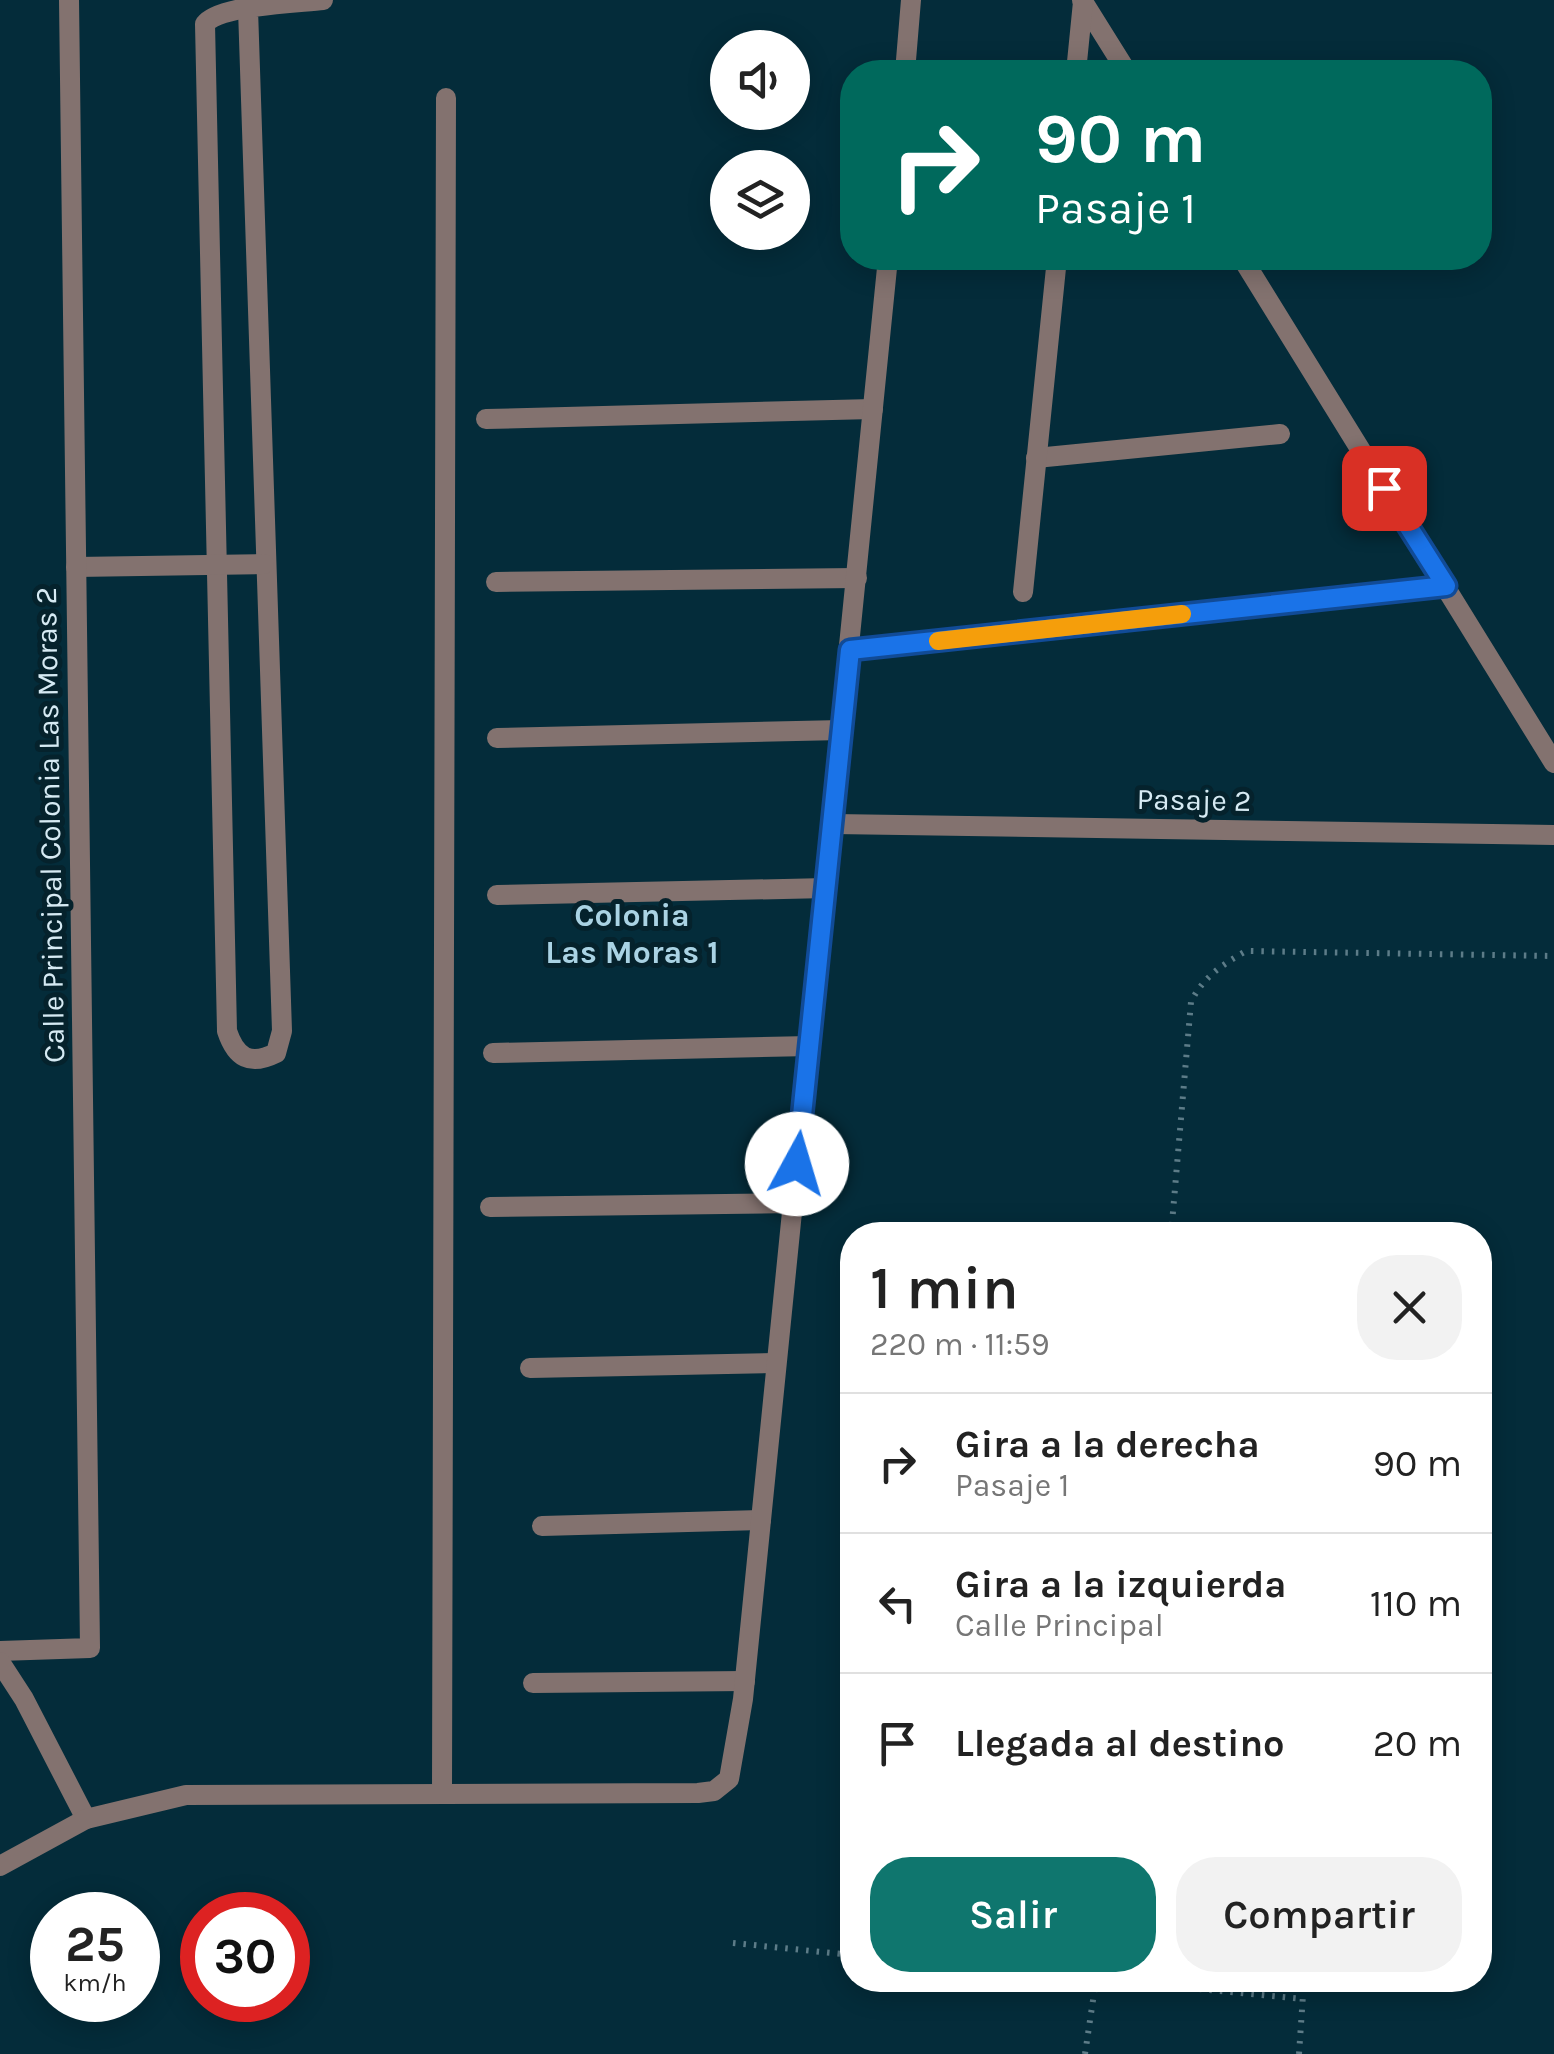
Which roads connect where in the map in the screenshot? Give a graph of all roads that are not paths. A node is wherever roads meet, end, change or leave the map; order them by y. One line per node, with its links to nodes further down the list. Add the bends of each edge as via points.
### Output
1 (69, 0): 19 (street, Calle Principal Colonia Las Moras 2)
2 (323, 0): 5 (street)
3 (911, 0): 6 (street)
4 (1082, 1): 7 (street); 8 (street)
5 (248, 9): 17 (street); 18 (street, via 210,16 204,24)
6 (906, 60)
7 (1077, 60)
8 (1119, 60)
9 (446, 98): 44 (street)
10 (887, 270): 13 (street)
11 (1056, 270): 16 (street)
12 (1249, 270): 22 (street)
13 (873, 409): 14 (street); 20 (street)
14 (486, 419)
15 (1280, 434): 16 (street)
16 (1036, 458): 23 (street)
17 (264, 564): 18 (street); 18 (street, via 282,1031 276,1053 248,1061 227,1031)
18 (217, 566): 19 (street)
19 (76, 568): 40 (street, Calle Principal Colonia Las Moras 2, via 90,1648)
20 (857, 578): 21 (street); 24 (street)
21 (496, 582)
22 (1446, 586): 24 (street); 27 (street)
23 (1023, 592)
24 (850, 650): 25 (street)
25 (842, 730): 26 (street); 28 (street)
26 (497, 738)
27 (1554, 763)
28 (834, 824): 29 (street, Pasaje 2); 30 (street)
29 (1554, 836)
30 (827, 888): 31 (street); 32 (street)
31 (497, 896)
32 (810, 1046): 33 (street); 34 (street)
33 (493, 1053)
34 (793, 1202): 35 (street); 36 (street)
35 (490, 1207)
36 (776, 1363): 37 (street); 38 (street)
37 (530, 1368)
38 (761, 1520): 39 (street); 42 (street)
39 (542, 1526)
40 (0, 1651)
41 (0, 1662): 45 (street)
42 (745, 1681): 43 (street); 44 (street, via 729,1779 714,1791)
43 (533, 1683)
44 (442, 1792): 45 (street, via 186,1795)
45 (86, 1819): 46 (street)
46 (0, 1866)

